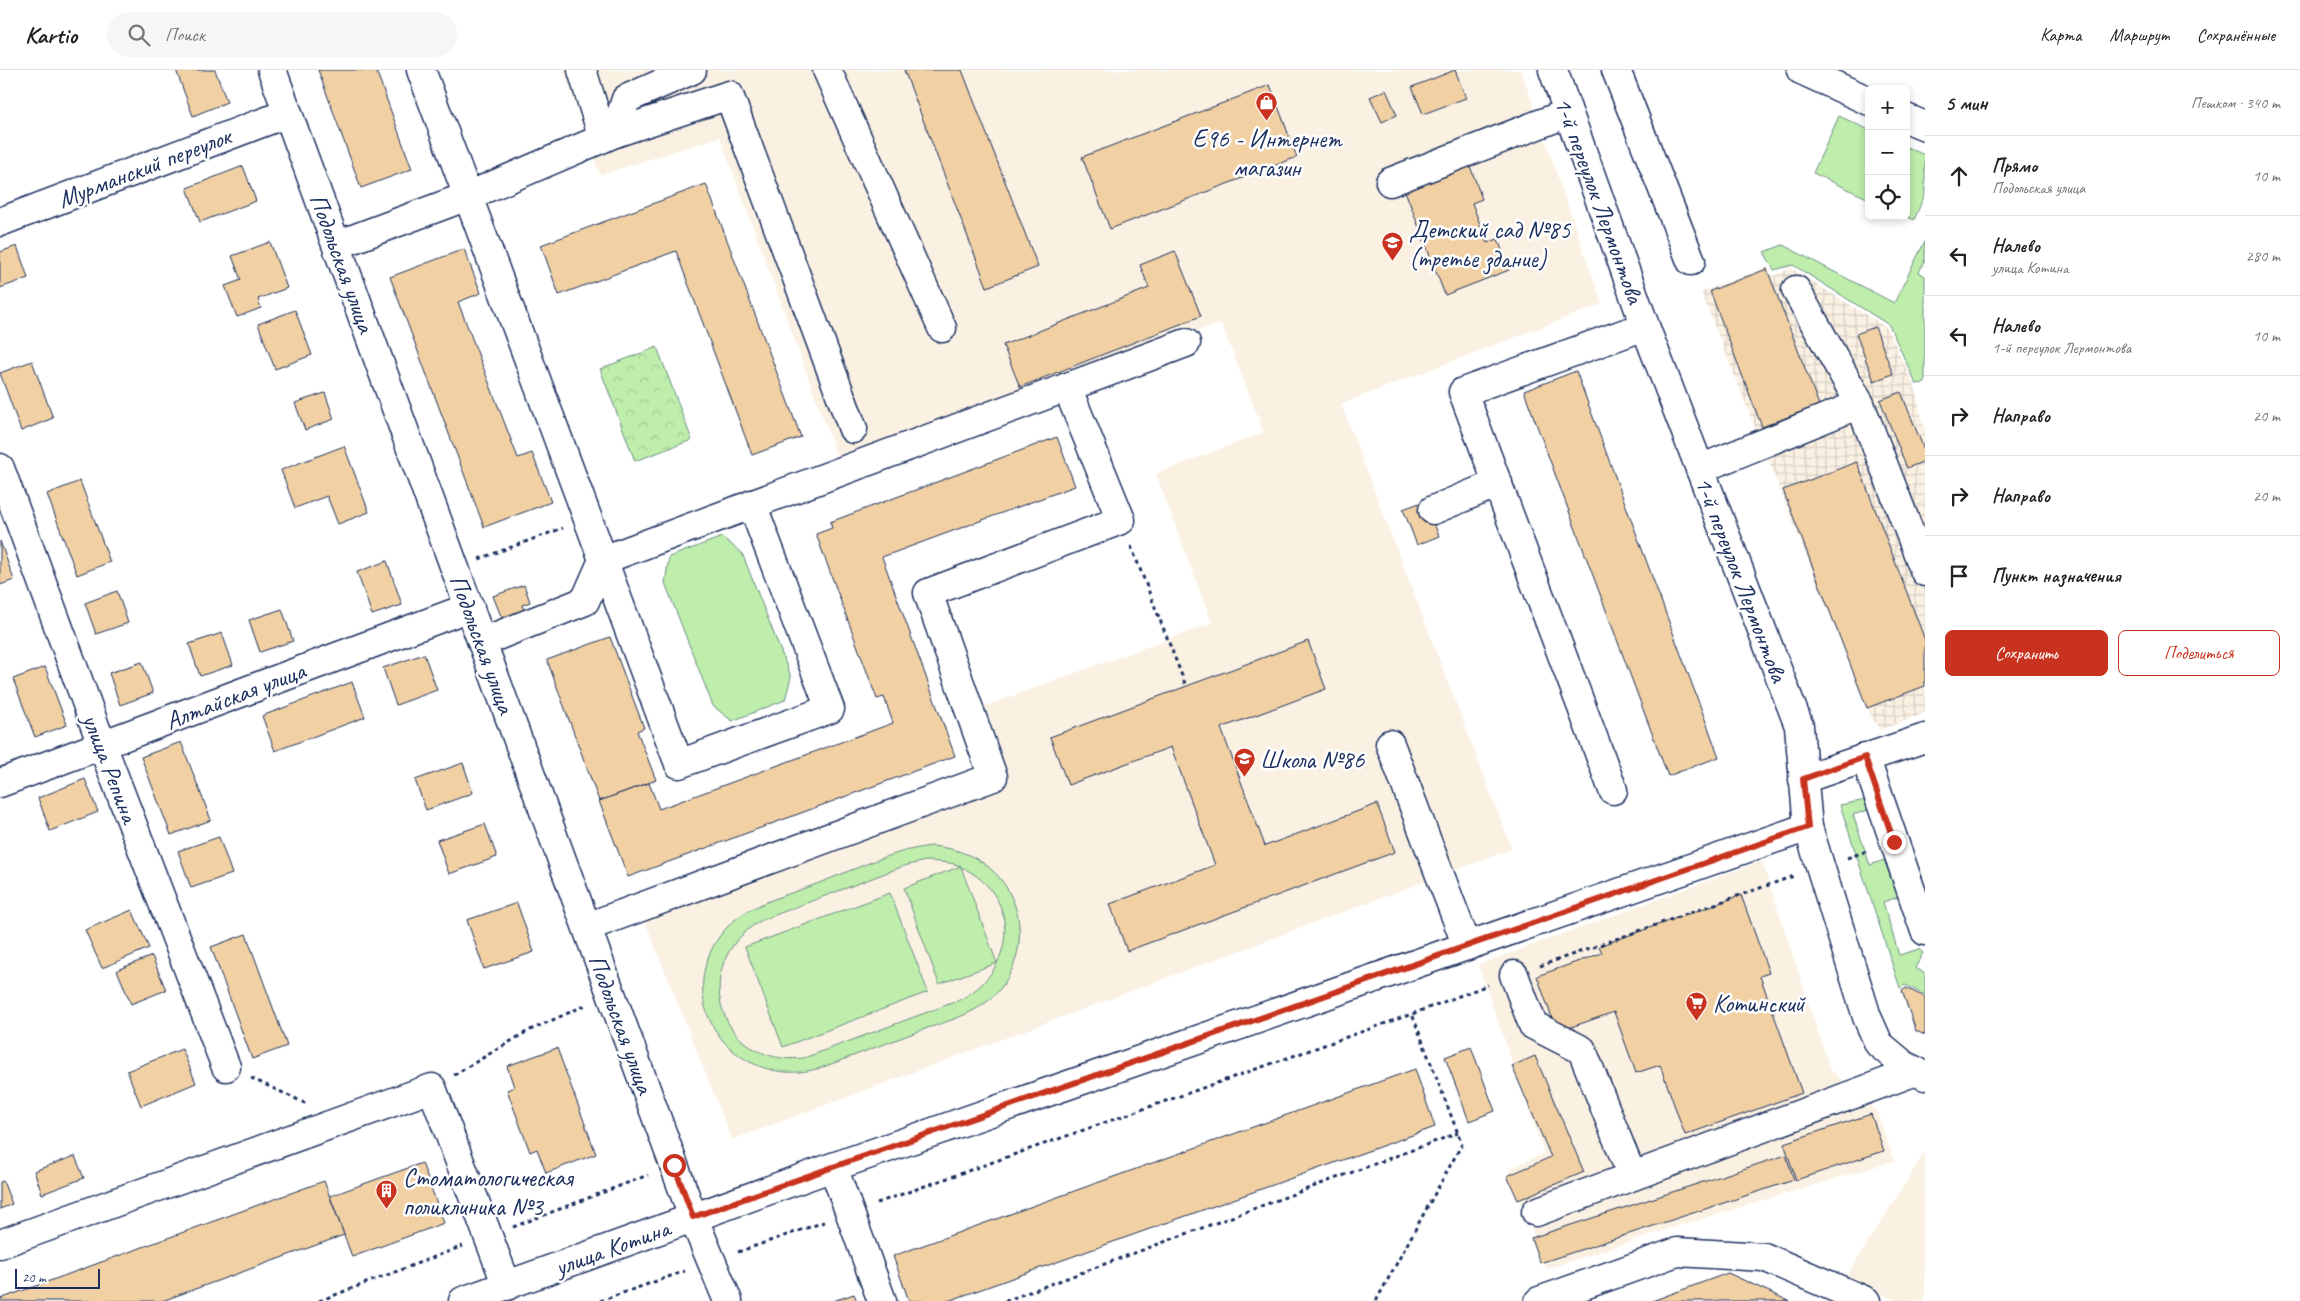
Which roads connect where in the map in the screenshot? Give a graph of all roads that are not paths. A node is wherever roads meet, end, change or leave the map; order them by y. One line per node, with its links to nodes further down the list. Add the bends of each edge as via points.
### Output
1 (272, 70): 10 (street, Подольская улица)
2 (421, 70): 16 (street)
3 (582, 70): 14 (street)
4 (692, 70): 14 (street, via 626,99)
5 (827, 70): 22 (street)
6 (1553, 70): 11 (street, 1-й переулок Лермонтова)
7 (1616, 70): 19 (street)
8 (1801, 70): 9 (street)
9 (1865, 99)
10 (288, 113): 17 (street, Мурманский переулок); 18 (street, Подольская улица)
11 (1568, 113): 15 (street); 21 (street, 1-й переулок Лермонтова)
12 (1910, 120): 13 (street)
13 (1925, 126)
14 (609, 135): 16 (street); 26 (street, via 729,95)
15 (1390, 182)
16 (468, 196): 18 (street); 32 (street)
17 (0, 222)
18 (337, 245): 34 (street, Подольская улица)
19 (1691, 261)
20 (1796, 290): 25 (street)
21 (1645, 326): 28 (street, 1-й переулок Лермонтова); 29 (street, via 1463,392)
22 (942, 328)
23 (1186, 343): 24 (street)
24 (1067, 387): 30 (street); 44 (street, via 1121,520 928,593 994,778)
25 (1860, 404): 28 (street); 33 (street)
26 (852, 429)
27 (0, 468): 38 (street, улица Репина)
28 (1700, 469): 40 (street, 1-й переулок Лермонтова, via 1799,726)
29 (1498, 483): 31 (street); 42 (street)
30 (752, 504): 32 (street); 32 (street, via 830,709 679,764)
31 (1433, 510)
32 (603, 560): 35 (street, via 585,601)
33 (1925, 572)
34 (470, 607): 35 (street, Подольская улица); 38 (street, Алтайская улица)
35 (482, 642): 44 (street, Подольская улица)
36 (1925, 738): 39 (street)
37 (1390, 744): 46 (street)
38 (102, 746): 41 (street, Алтайская улица); 48 (street, улица Репина)
39 (1865, 757): 40 (street); 45 (street)
40 (1803, 779): 43 (street, 1-й переулок Лермонтова)
41 (0, 783)
42 (1613, 790)
43 (1808, 827): 46 (street, улица Котина); 49 (street, 1-й переулок Лермонтова, via 1867,1017 1879,1044 1904,1065)
44 (587, 927): 53 (street, Подольская улица)
45 (1925, 931)
46 (1467, 946): 50 (street, улица Котина)
47 (1514, 975): 51 (street, via 1533,1025 1582,1050)
48 (226, 1067)
49 (1921, 1073): 51 (street)
50 (833, 1167): 53 (street, улица Котина); 58 (street)
51 (1632, 1176): 52 (street)
52 (1536, 1212)
53 (693, 1217): 55 (street, улица Котина); 57 (street, Подольская улица)
54 (0, 1244): 55 (street, via 432,1088)
55 (507, 1286): 56 (street, улица Котина)
56 (473, 1299)
57 (728, 1301)
58 (882, 1301)
59 (1539, 1301): 60 (street, via 1678,1252 1764,1257)
60 (1866, 1301)

